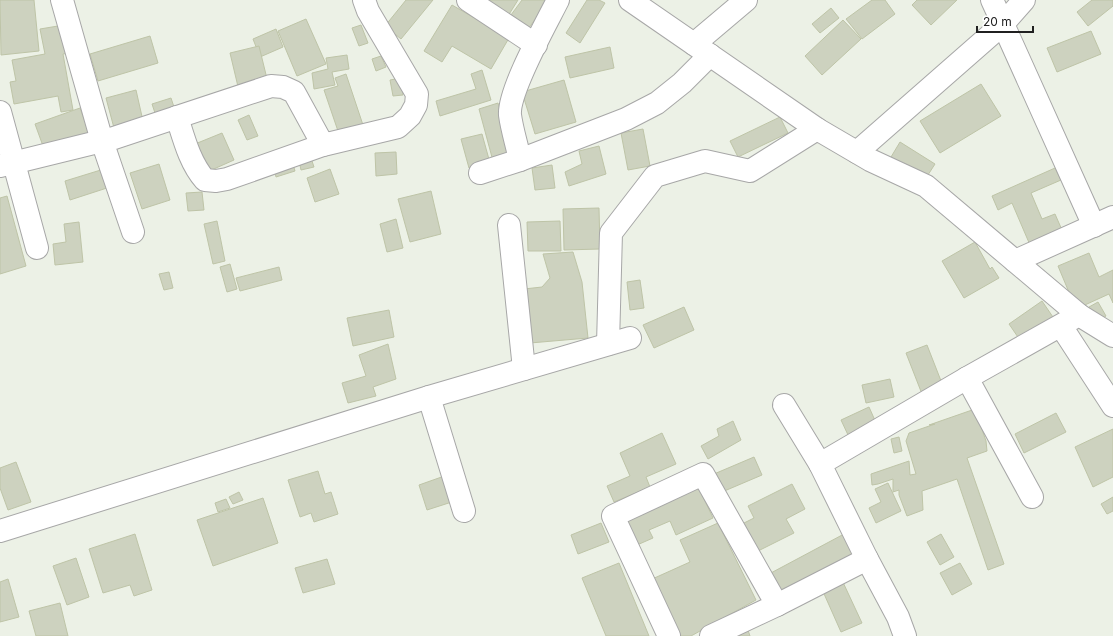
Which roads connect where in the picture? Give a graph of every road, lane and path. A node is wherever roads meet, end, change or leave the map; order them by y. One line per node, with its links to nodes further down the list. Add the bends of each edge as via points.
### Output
1 (62, 0): 15 (street)
2 (364, 0): 16 (street, via 417,94 416,105 410,116 398,127)
3 (468, 0): 10 (street)
4 (558, 0): 10 (street)
5 (630, 0): 11 (street)
6 (746, 0): 11 (street)
7 (992, 0): 9 (street)
8 (1024, 0): 9 (street)
9 (1003, 24): 17 (street); 21 (street)
10 (536, 45): 18 (street, via 514,94 510,114)
11 (702, 49): 14 (street); 18 (street, via 682,84 658,103 626,119)
12 (0, 112): 19 (street)
13 (177, 117): 15 (street); 16 (street, via 271,86 283,87 294,92); 16 (street, via 192,161 205,180 227,179)
14 (817, 129): 17 (street); 30 (street, via 750,171 705,161 655,176 611,232)
15 (102, 141): 19 (street); 23 (street)
16 (323, 145)
17 (857, 152): 25 (street, via 926,186)
18 (520, 160): 20 (street)
19 (7, 164): 24 (street)
20 (480, 173)
21 (1103, 221): 25 (street)
22 (509, 225): 31 (street)
23 (133, 232)
24 (36, 248)
25 (1015, 261): 26 (street)
26 (1079, 315): 27 (street); 28 (street)
27 (1061, 326): 32 (street); 35 (street)
28 (1113, 336)
29 (630, 338): 30 (street)
30 (608, 344): 31 (street)
31 (524, 369): 33 (street)
32 (967, 378): 36 (street); 37 (street)
33 (429, 397): 38 (street); 39 (street)
34 (784, 406): 36 (street)
35 (1113, 406)
36 (820, 464): 40 (street)
37 (1032, 497)
38 (464, 511)
39 (0, 531)
40 (867, 559): 41 (street); 44 (street, via 898,617)
41 (776, 605): 42 (street, via 703,474 613,516); 43 (street)
42 (669, 636)
43 (711, 636)
44 (905, 636)

